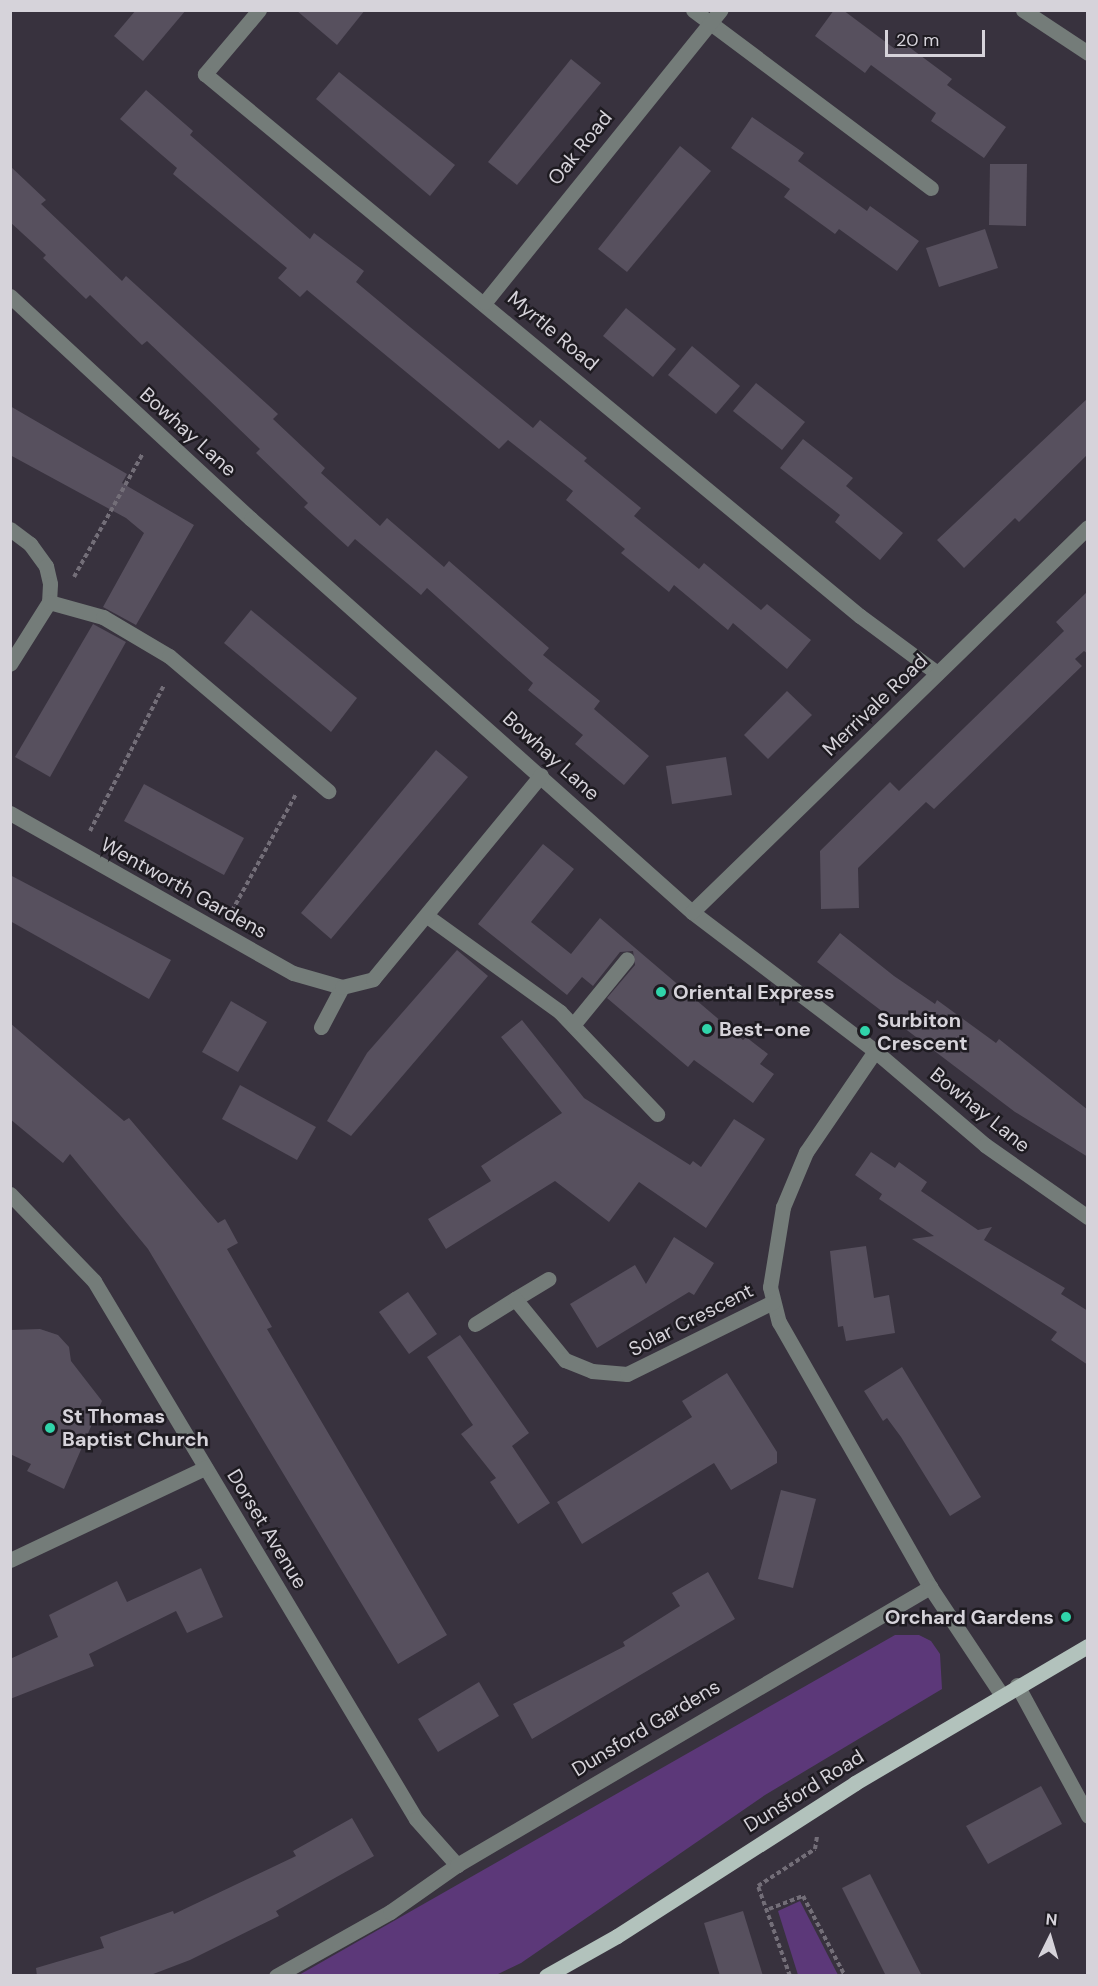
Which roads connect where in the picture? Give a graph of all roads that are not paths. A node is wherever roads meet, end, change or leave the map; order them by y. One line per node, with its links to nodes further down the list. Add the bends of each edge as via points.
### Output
1 (259, 10): 9 (street, Myrtle Road, via 205,74)
2 (693, 10): 5 (street)
3 (721, 10): 5 (street, Oak Road)
4 (1023, 10): 6 (street)
5 (712, 24): 7 (street); 9 (street, Oak Road)
6 (1088, 53)
7 (931, 188)
8 (10, 296): 15 (street, Bowhay Lane)
9 (485, 302): 14 (street, Myrtle Road, via 860,616)
10 (1088, 527): 14 (street, Merrivale Road)
11 (10, 529): 12 (street, via 30,544 46,566)
12 (54, 603): 13 (street); 16 (street, via 103,617 176,661)
13 (10, 664)
14 (938, 673): 18 (street, Merrivale Road)
15 (541, 775): 18 (street, Bowhay Lane); 19 (street)
16 (328, 791)
17 (10, 813): 21 (street, Wentworth Gardens, via 293,973)
18 (692, 912): 24 (street, Bowhay Lane)
19 (427, 916): 21 (street, via 373,979); 22 (street)
20 (627, 958): 22 (street)
21 (342, 987): 23 (street)
22 (573, 1025): 25 (street)
23 (321, 1028)
24 (875, 1051): 27 (street, Bowhay Lane, via 985,1145); 30 (street, via 806,1152 783,1208 770,1287)
25 (657, 1114)
26 (10, 1194): 32 (street, Dorset Avenue, via 94,1281)
27 (1088, 1216)
28 (548, 1279): 29 (street)
29 (515, 1299): 30 (street, Solar Crescent, via 565,1360 592,1371 627,1374); 31 (street)
30 (773, 1302): 34 (street, via 790,1343)
31 (475, 1324)
32 (206, 1468): 33 (street); 39 (street, Dorset Avenue, via 416,1819)
33 (10, 1560)
34 (930, 1587): 37 (street); 39 (street, Dunsford Gardens)
35 (1088, 1646): 36 (main road, Dunsford Road)
36 (1017, 1685): 37 (main road, Dunsford Road); 38 (street)
37 (1001, 1694): 41 (main road, Dunsford Road)
38 (1088, 1816)
39 (457, 1865): 40 (street, Dunsford Gardens, via 390,1912)
40 (276, 1976)
41 (546, 1976)

